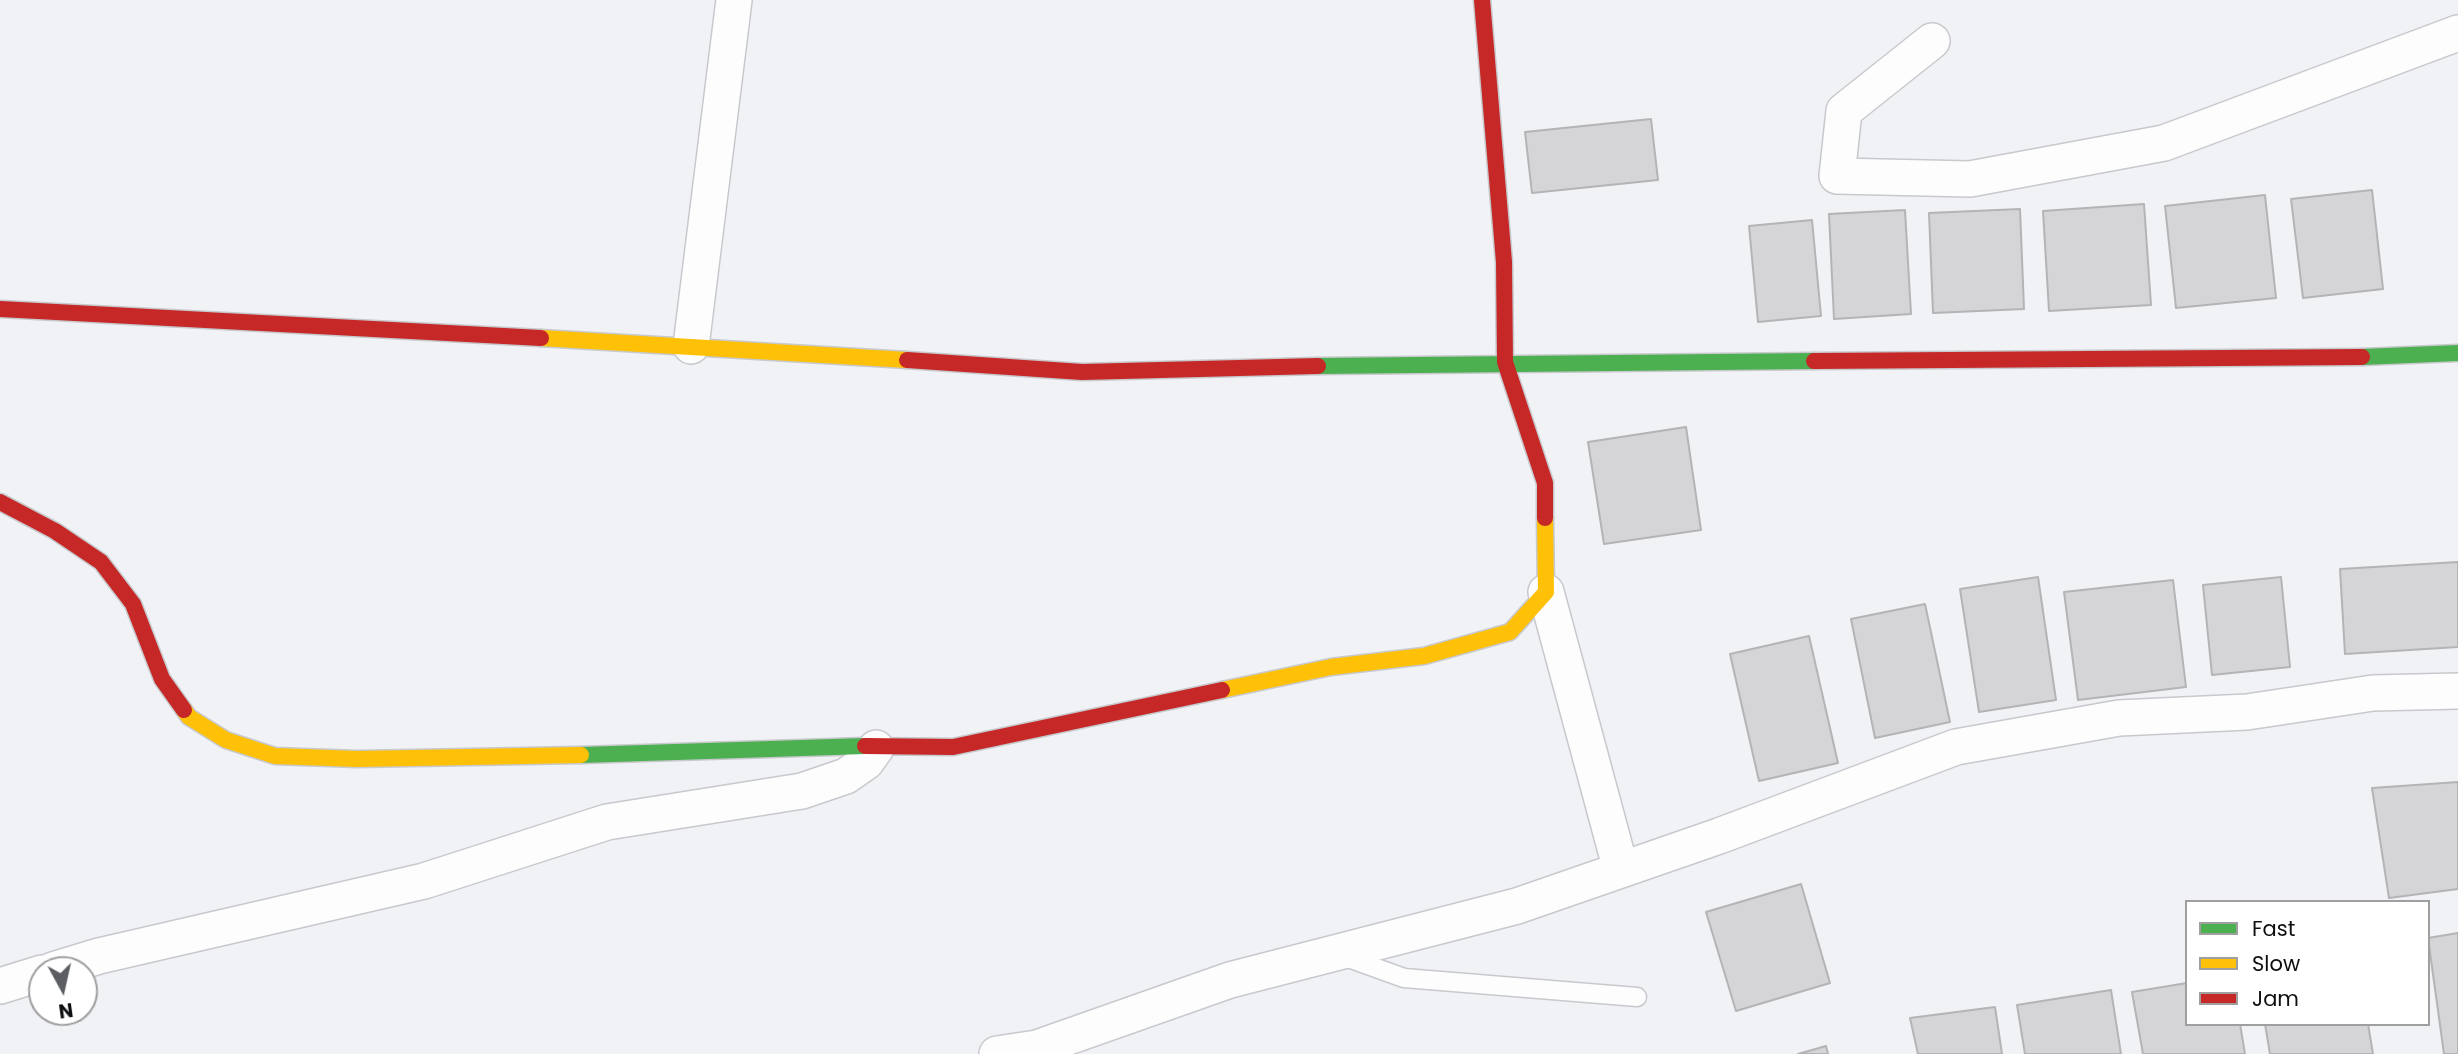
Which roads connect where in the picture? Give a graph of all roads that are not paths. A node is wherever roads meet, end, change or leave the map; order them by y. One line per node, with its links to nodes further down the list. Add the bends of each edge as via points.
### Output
1 (734, 0): 6 (street)
2 (1482, 0): 8 (street, via 1504,262)
3 (2458, 33): 4 (street, via 2164,143 1970,179 1837,176 1844,111)
4 (1932, 41)
5 (0, 309): 6 (street)
6 (691, 346): 8 (street, via 1082,372)
7 (2458, 353): 8 (street, via 2296,359)
8 (1506, 362): 10 (street, via 1545,483)
9 (0, 502): 12 (street, via 101,562 133,604 147,647 189,716 226,740 275,757)
10 (1546, 592): 12 (street, via 1510,632 1424,656 1331,667 953,747); 13 (street)
11 (2458, 691): 13 (street, via 2373,693 2247,712 2119,718 1956,747)
12 (876, 748): 15 (street, via 846,776 802,791 607,822 424,881)
13 (1621, 870): 14 (street, via 1517,906)
14 (1334, 953): 18 (lane, via 1404,978); 19 (street, via 1230,980 1037,1048)
15 (98, 956)
16 (28, 978): 17 (street)
17 (0, 986)
18 (1637, 997)
19 (997, 1054)

